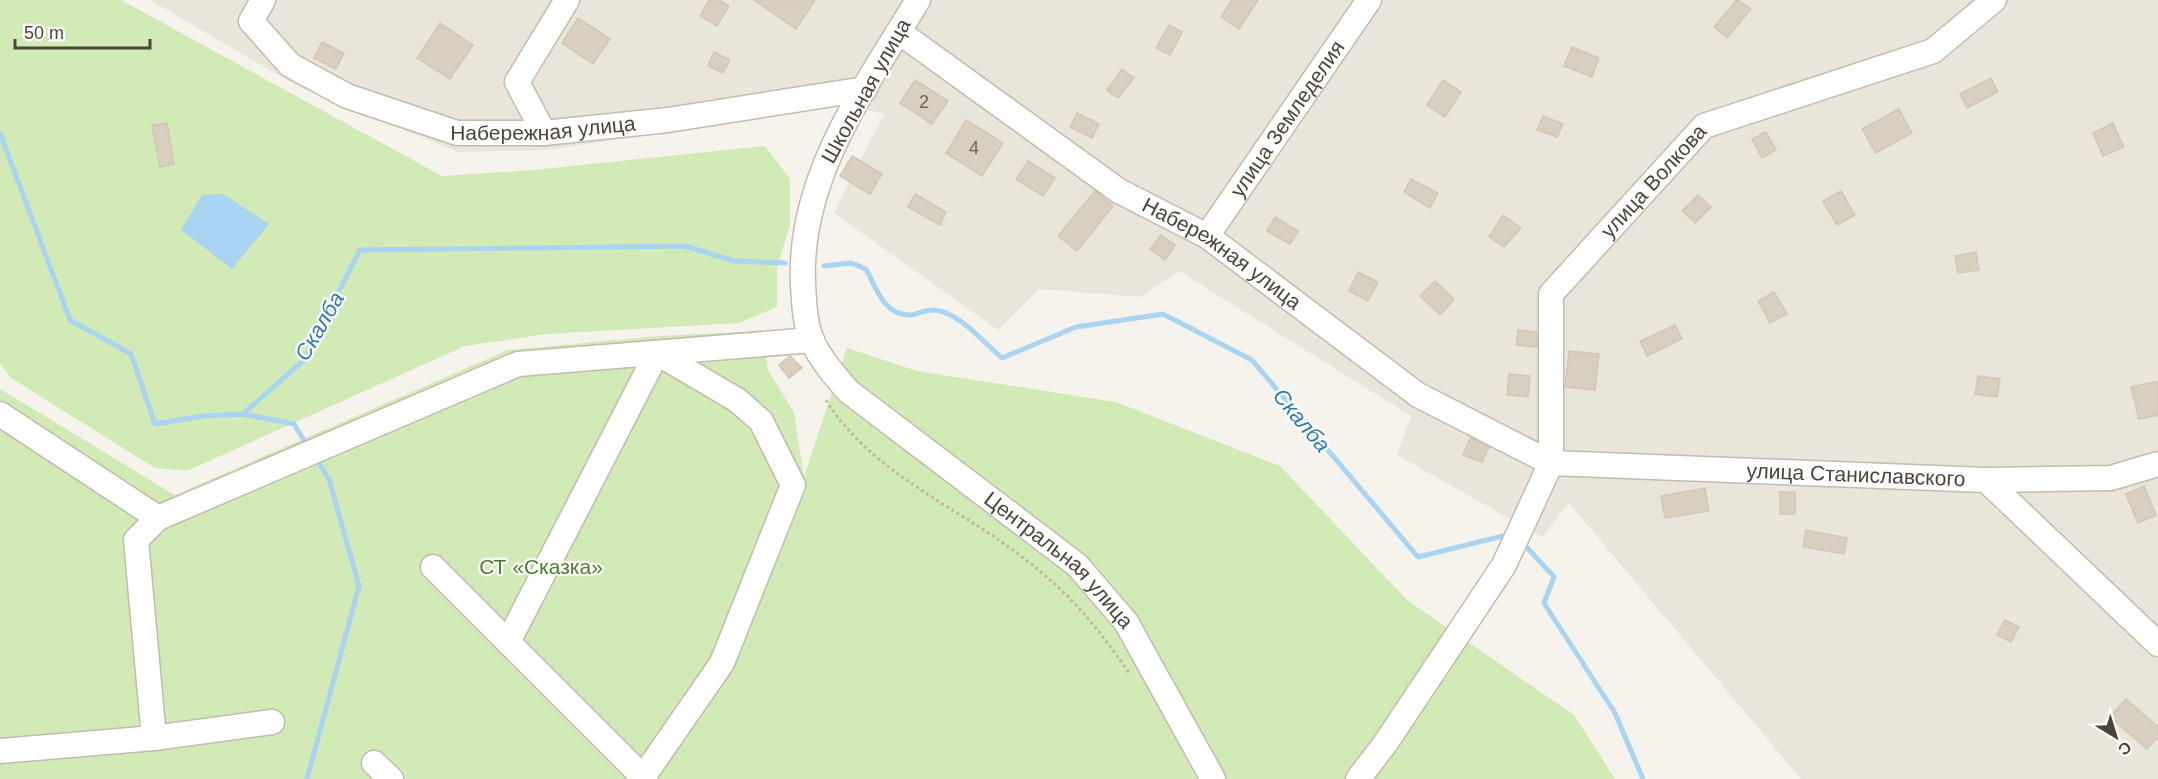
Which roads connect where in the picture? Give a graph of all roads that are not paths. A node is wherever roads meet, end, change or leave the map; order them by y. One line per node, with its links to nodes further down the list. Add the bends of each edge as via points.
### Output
1 (263, 0): 8 (street, Набережная улица, via 251,21 290,65 347,96 457,133)
2 (567, 0): 8 (street, via 517,82)
3 (918, 0): 6 (street, Школьная улица)
4 (1369, 0): 9 (street, улица Земледелия)
5 (1994, 0): 13 (street, улица Волкова, via 1933,51 1704,126 1551,294)
6 (899, 32): 7 (street, Школьная улица); 9 (street, Набережная улица, via 1119,191)
7 (865, 89): 8 (street, Набережная улица, via 668,120); 10 (street, Школьная улица, via 831,146 806,229 802,264 804,304)
8 (544, 134)
9 (1207, 236): 13 (street, Набережная улица, via 1418,395)
10 (812, 340): 11 (street); 24 (street, Центральная улица, via 823,361 848,391 1077,565 1126,622)
11 (657, 353): 16 (street, via 518,364); 18 (street); 23 (street, via 737,400 761,421 793,485 722,663)
12 (0, 414): 16 (street)
13 (1551, 463): 15 (street, улица Станиславского); 25 (street, via 1504,565)
14 (2158, 464): 15 (street, улица Станиславского, via 2111,478)
15 (1986, 480): 19 (street)
16 (158, 518): 21 (street, via 136,540)
17 (433, 567): 18 (street)
18 (508, 642): 23 (street)
19 (2158, 644)
20 (272, 722): 21 (street)
21 (154, 738): 22 (street)
22 (0, 751)
23 (644, 778)
24 (1213, 779)
25 (1358, 779)

